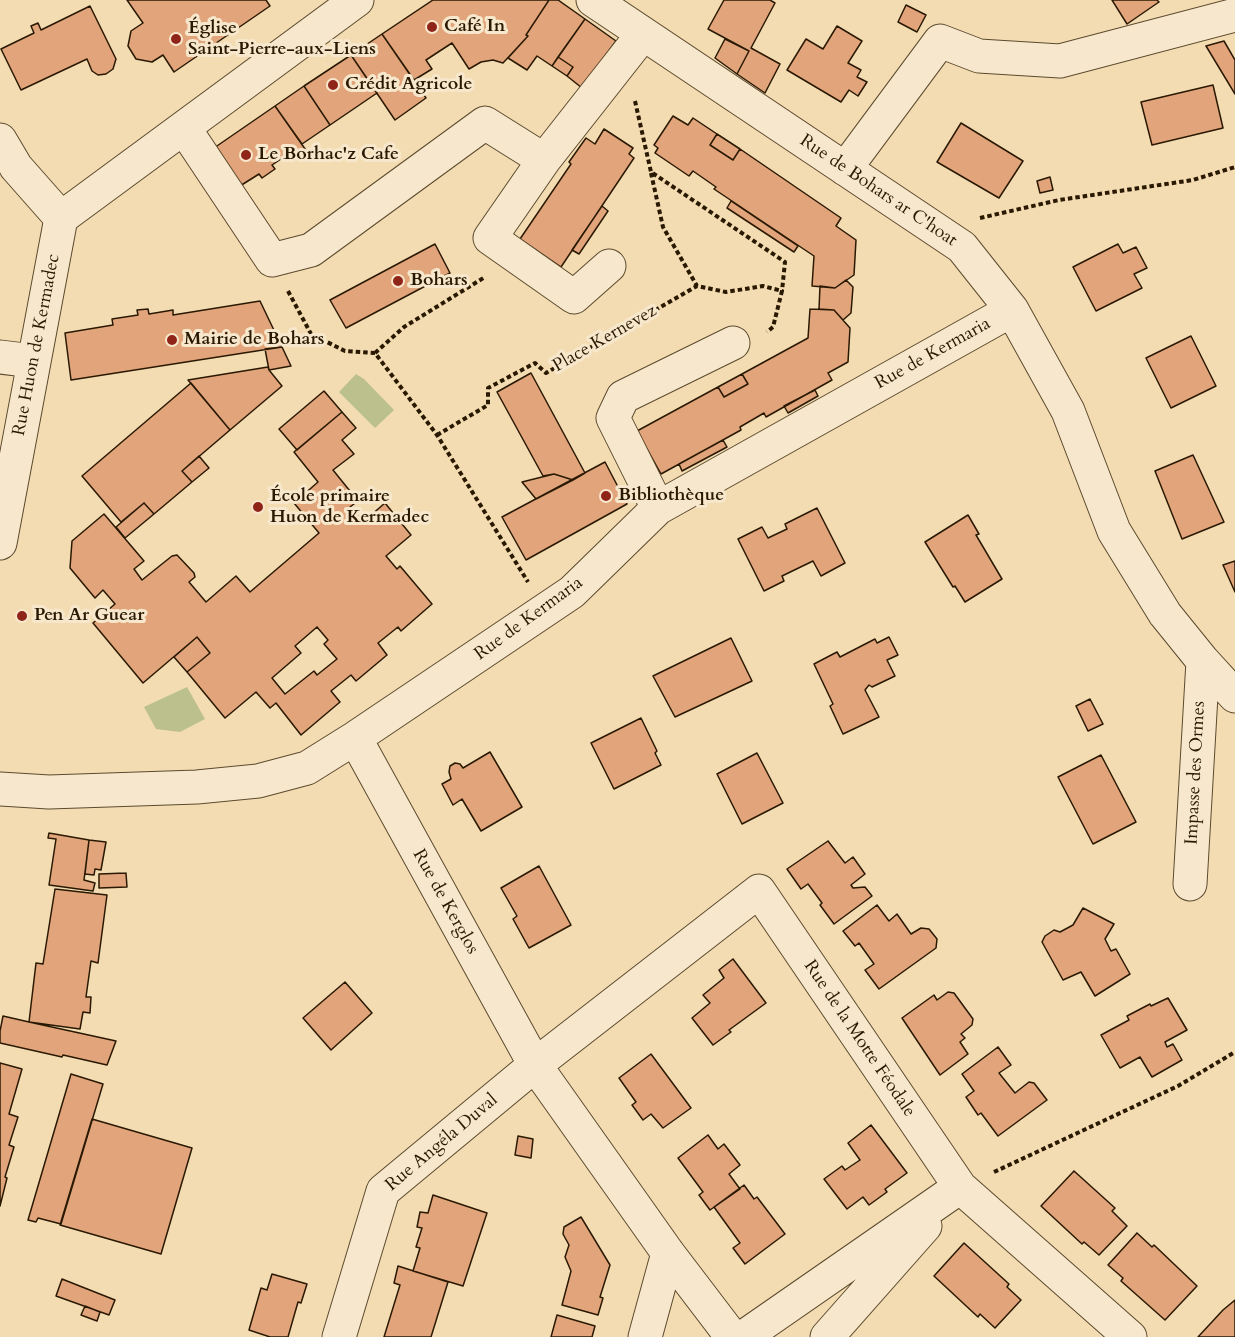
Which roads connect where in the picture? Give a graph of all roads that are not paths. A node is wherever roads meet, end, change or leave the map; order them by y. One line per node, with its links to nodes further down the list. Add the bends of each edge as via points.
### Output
1 (357, 0): 5 (street)
2 (592, 0): 4 (street, Rue de Bohars ar C'hoat)
3 (1235, 15): 8 (street, via 1060,61 979,56 940,41)
4 (635, 44): 7 (street); 8 (street, Rue de Bohars ar C'hoat)
5 (184, 128): 7 (street, via 272,260 311,250 485,123); 9 (street)
6 (0, 140): 9 (street, via 16,167)
7 (544, 160): 10 (street, via 490,238 574,297)
8 (845, 169): 11 (street, Rue de Bohars ar C'hoat, via 962,247)
9 (61, 218): 14 (street, Rue Huon de Kermadec)
10 (609, 266)
11 (1012, 310): 15 (street, Rue de Kermaria); 17 (street, Rue de Bohars ar C'hoat, via 1068,411 1114,531 1165,614)
12 (733, 343): 15 (street, via 623,398 613,417)
13 (0, 357): 14 (street)
14 (33, 362): 16 (street, Rue Huon de Kermadec)
15 (658, 508): 19 (street, Rue de Kermaria, via 572,592)
16 (0, 543)
17 (1203, 661): 18 (street, Rue de Bohars ar C'hoat); 21 (street, Impasse des Ormes)
18 (1235, 696)
19 (355, 738): 20 (street, Rue de Kermaria, via 307,768 258,781 49,792); 22 (street, Rue de Kerglos)
20 (0, 789)
21 (1190, 884)
22 (535, 1065): 23 (street, Rue de la Motte Féodale, via 759,891); 24 (street, Rue de Kerglos); 25 (street, Rue Angéla Duval, via 382,1191)
23 (960, 1186): 28 (street, via 748,1334); 29 (street); 30 (street, Rue de la Motte Féodale)
24 (668, 1253): 26 (street); 27 (street, Rue de Kerglos)
25 (339, 1337)
26 (645, 1337)
27 (732, 1337)
28 (749, 1337)
29 (827, 1337)
30 (1130, 1337)

